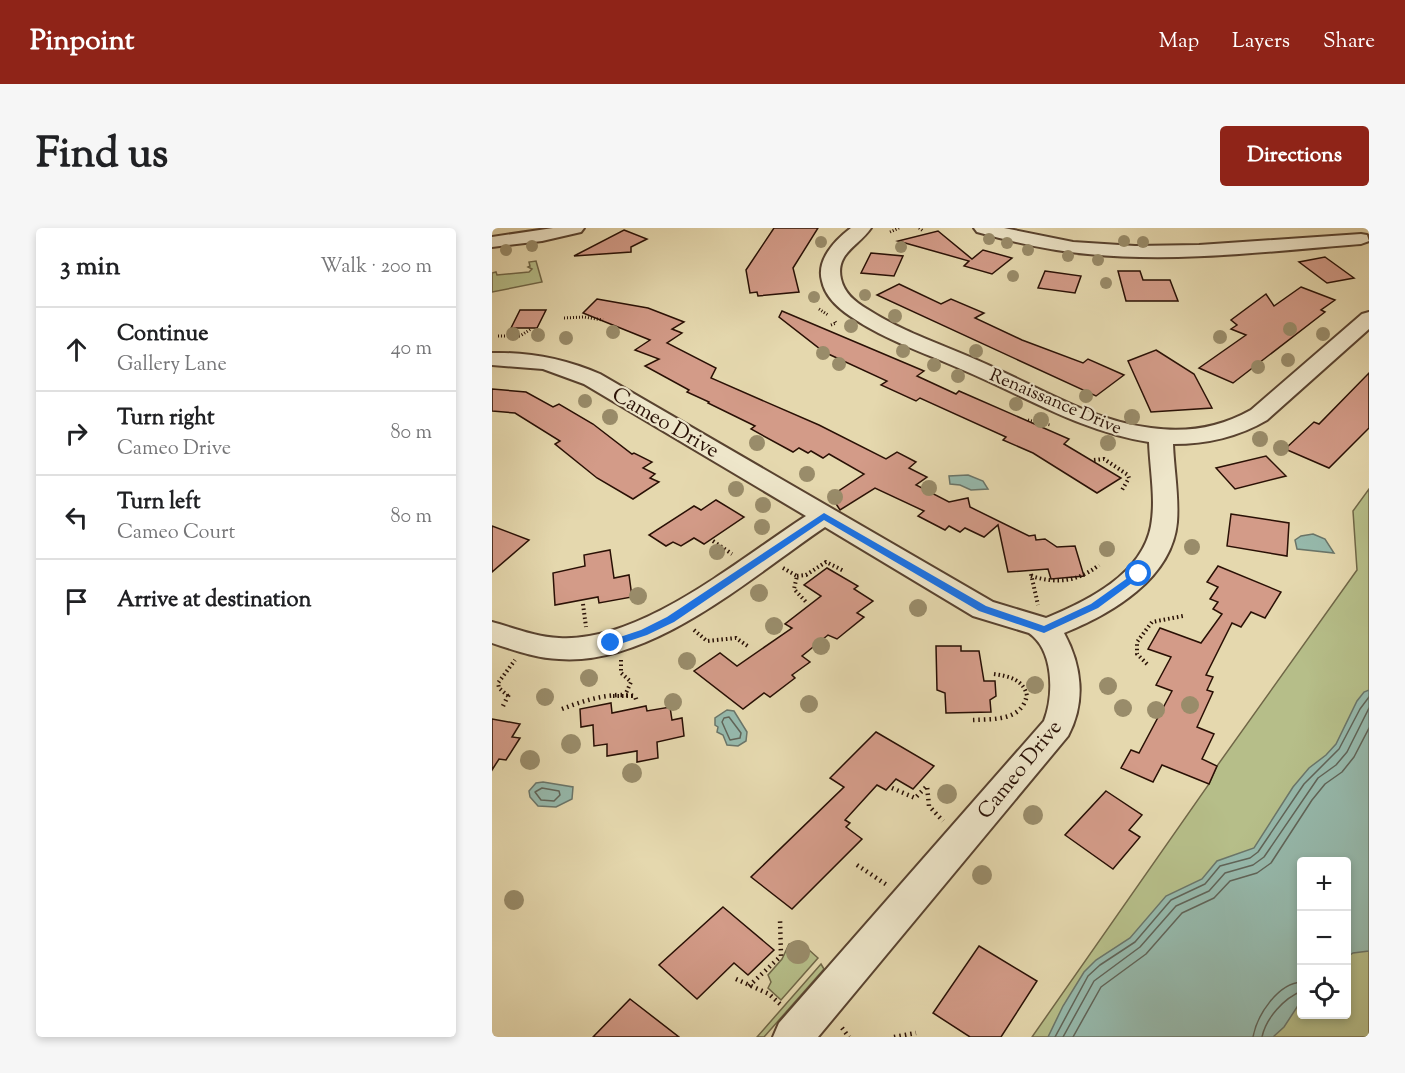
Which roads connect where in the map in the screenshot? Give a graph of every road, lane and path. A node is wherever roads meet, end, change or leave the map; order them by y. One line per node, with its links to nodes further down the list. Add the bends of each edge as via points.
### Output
1 (575, 228): 9 (street)
2 (862, 228): 17 (street, Renaissance Drive, via 841,244 831,265 835,290 858,313 1100,423)
3 (899, 228): 7 (path)
4 (919, 228): 6 (path)
5 (983, 228): 8 (street, via 1045,243 1121,251)
6 (923, 231)
7 (890, 232)
8 (1360, 238)
9 (492, 242)
10 (564, 318): 12 (path)
11 (1369, 318): 17 (street, Renaissance Drive, via 1252,420 1222,432)
12 (603, 320)
13 (531, 329): 14 (path)
14 (495, 347): 20 (street, Cameo Drive, via 583,374)
15 (1028, 420): 16 (path)
16 (1055, 426)
17 (1161, 437): 28 (street, via 1164,525 1151,560 1108,598)
18 (1094, 460): 19 (path, via 1104,459 1128,475)
19 (1122, 490)
20 (824, 516): 28 (street, Cameo Drive, via 983,609 1031,623); 30 (street, via 670,619 626,639 574,649 529,645)
21 (1099, 565): 28 (path, via 1071,582 1059,583 1031,575)
22 (779, 566): 24 (path)
23 (844, 571): 24 (path, via 826,562)
24 (797, 576): 25 (path, via 794,589)
25 (806, 602)
26 (583, 604): 31 (path)
27 (1183, 616): 35 (path, via 1152,622 1137,642 1137,654)
28 (1041, 618): 52 (street, Cameo Drive, via 1058,655 1066,688 1065,707 1057,728)
29 (691, 627): 32 (path, via 708,641 736,638)
30 (492, 632)
31 (586, 633)
32 (749, 647)
33 (621, 656): 37 (path, via 621,672 631,682)
34 (517, 659): 39 (path, via 498,683 509,694)
35 (1147, 664)
36 (994, 674): 41 (path, via 1023,683 1024,703 1011,715)
37 (626, 693): 38 (path); 40 (path)
38 (638, 702)
39 (503, 706)
40 (562, 709)
41 (973, 720)
42 (892, 788): 43 (path, via 915,798 927,786 928,807)
43 (943, 821)
44 (857, 865): 45 (path)
45 (892, 888)
46 (780, 919): 48 (path, via 781,956 762,978)
47 (736, 979): 48 (path)
48 (749, 986): 49 (path, via 769,994)
49 (781, 1005)
50 (842, 1028): 53 (path)
51 (916, 1033): 54 (path)
52 (793, 1037)
53 (849, 1037)
54 (894, 1037)

